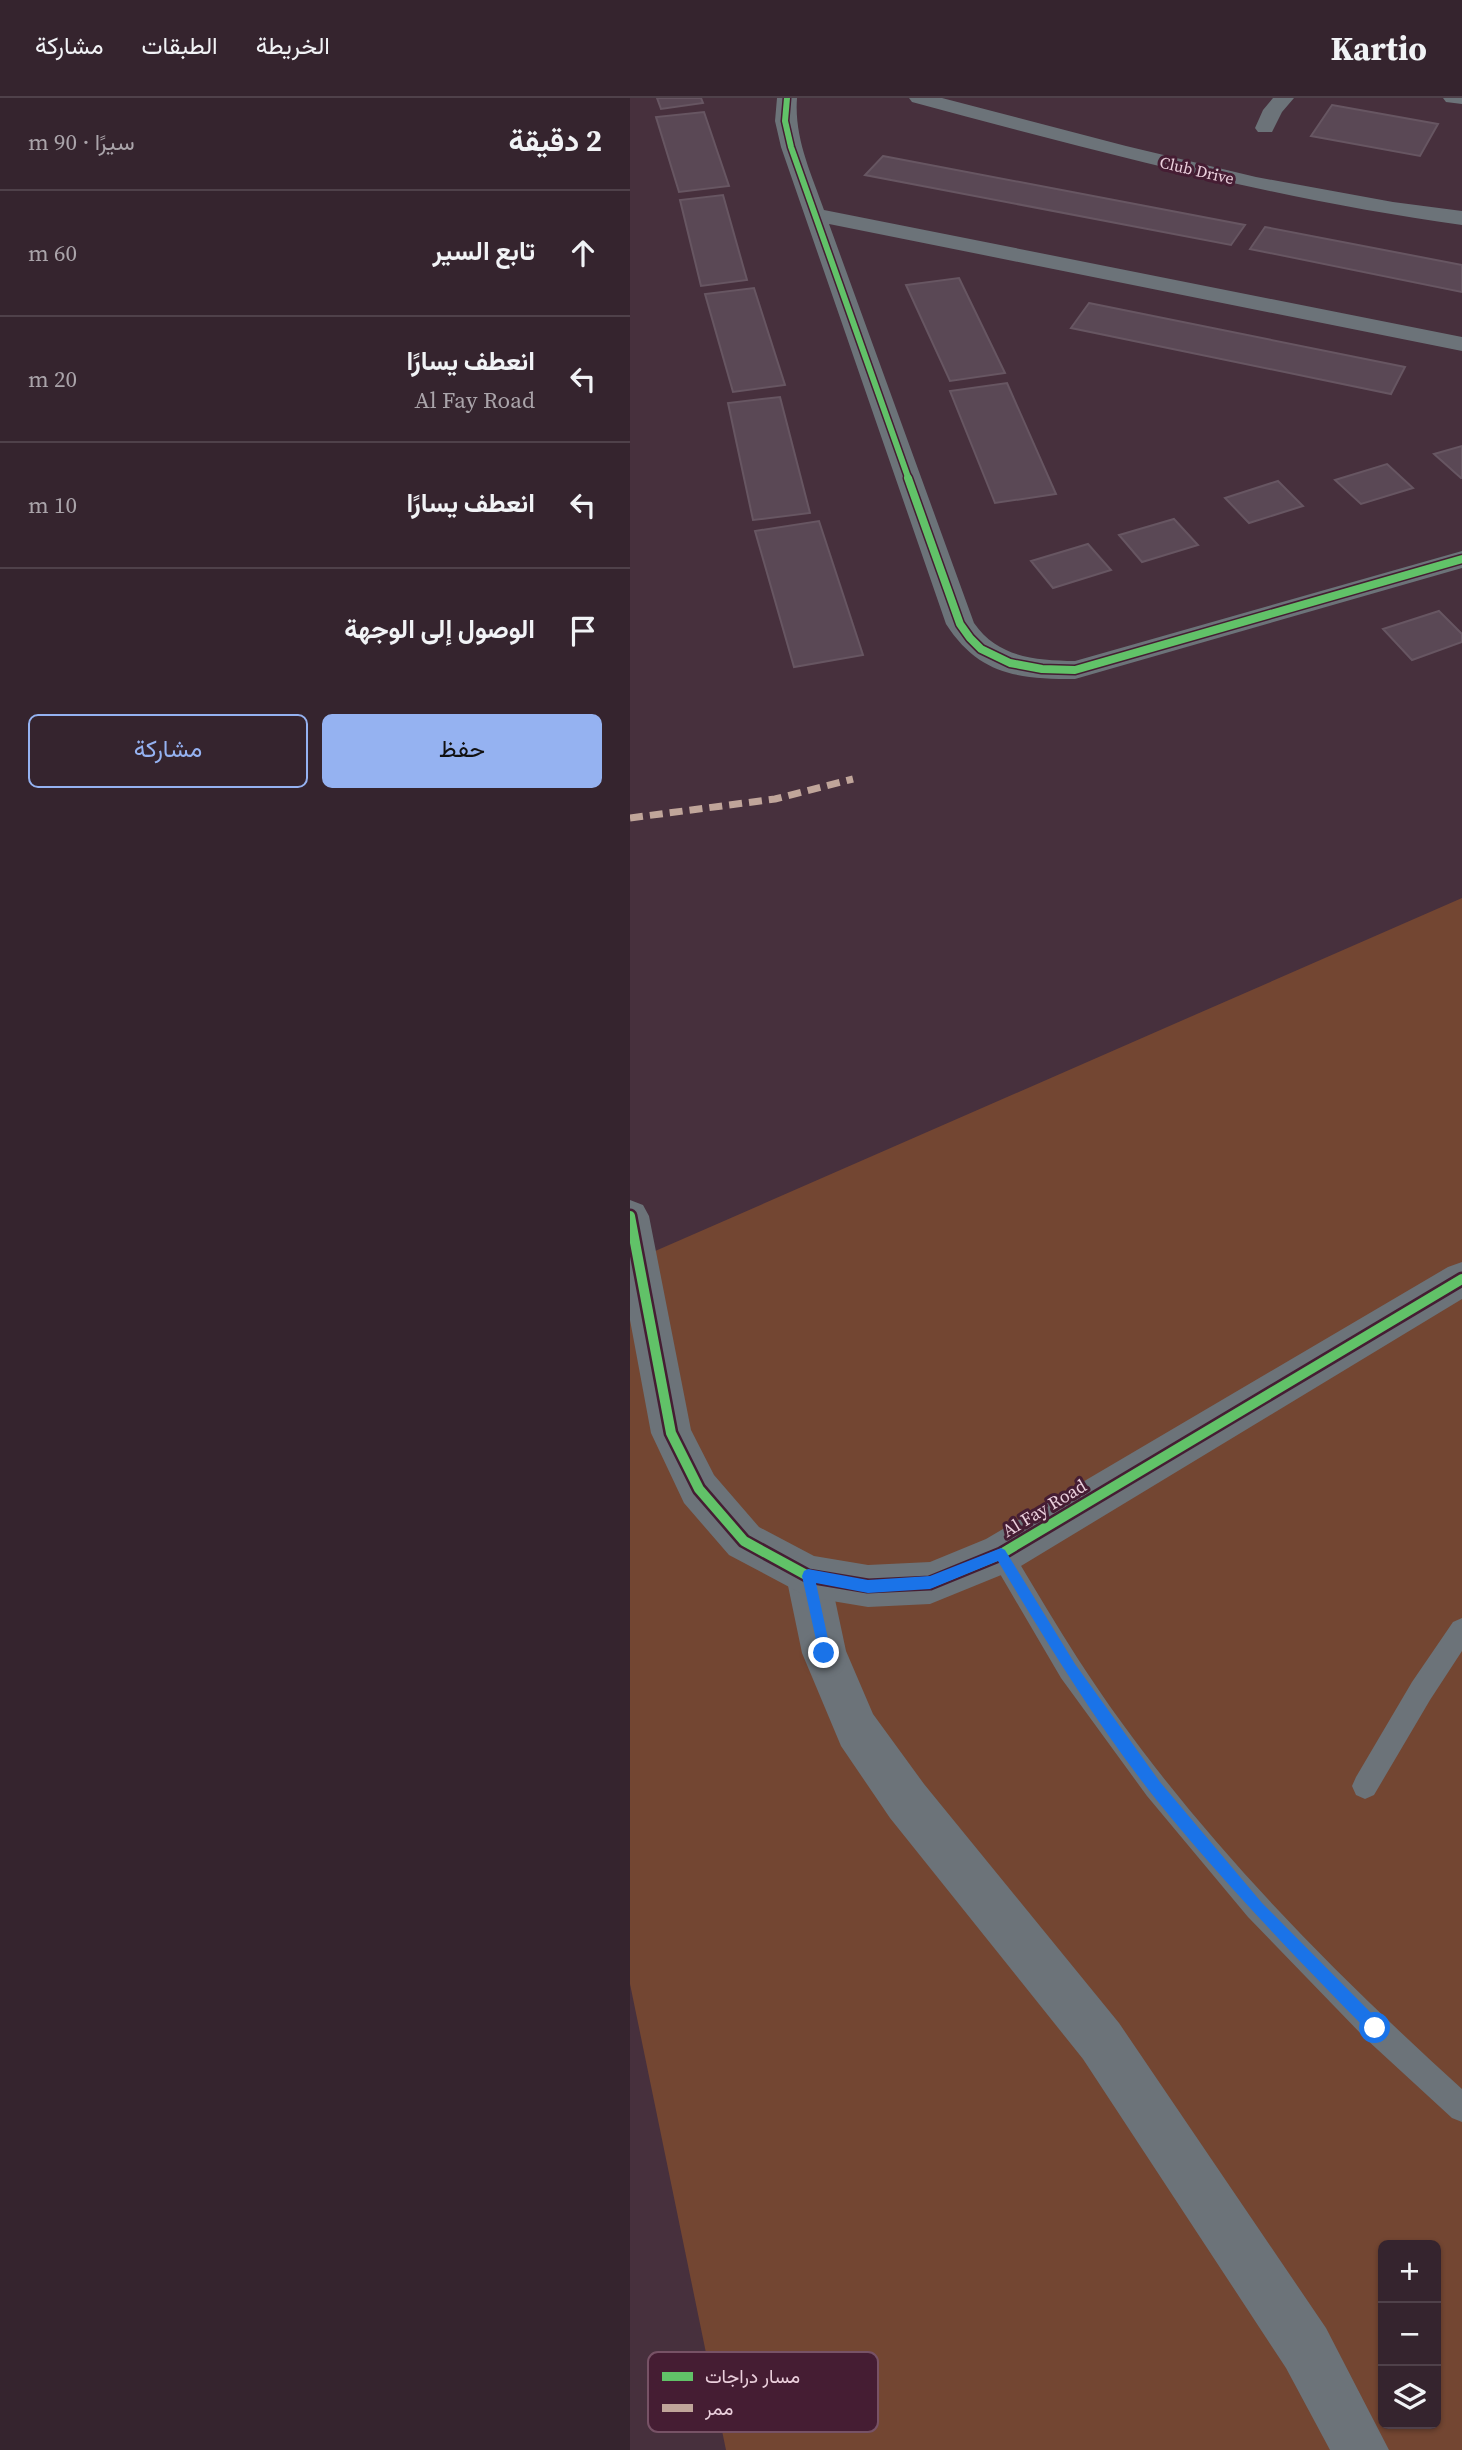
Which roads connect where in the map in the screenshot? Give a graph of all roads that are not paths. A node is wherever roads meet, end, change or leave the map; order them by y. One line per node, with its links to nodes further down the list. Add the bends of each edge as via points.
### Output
1 (1284, 98): 6 (street)
2 (1453, 98): 3 (street)
3 (1462, 98)
4 (929, 99): 8 (street, Club Drive, via 1207,174)
5 (791, 101): 7 (street, via 787,134)
6 (1265, 128)
7 (816, 215): 9 (street); 10 (street, via 960,624 983,651 1025,668 1075,670)
8 (1462, 218)
9 (1462, 345)
10 (1462, 559)
11 (630, 1216): 14 (street, Al Fay Road, via 671,1433 699,1489 744,1541)
12 (1462, 1279): 13 (street, Al Fay Road)
13 (1001, 1554): 14 (street, Al Fay Road, via 930,1583 868,1587); 17 (lane, via 1070,1669 1164,1797 1257,1908)
14 (808, 1576): 18 (street, via 824,1653 857,1730 907,1801 1101,2041 1306,2348)
15 (1462, 1630): 16 (lane)
16 (1365, 1786)
17 (1462, 2108)
18 (1361, 2450)

